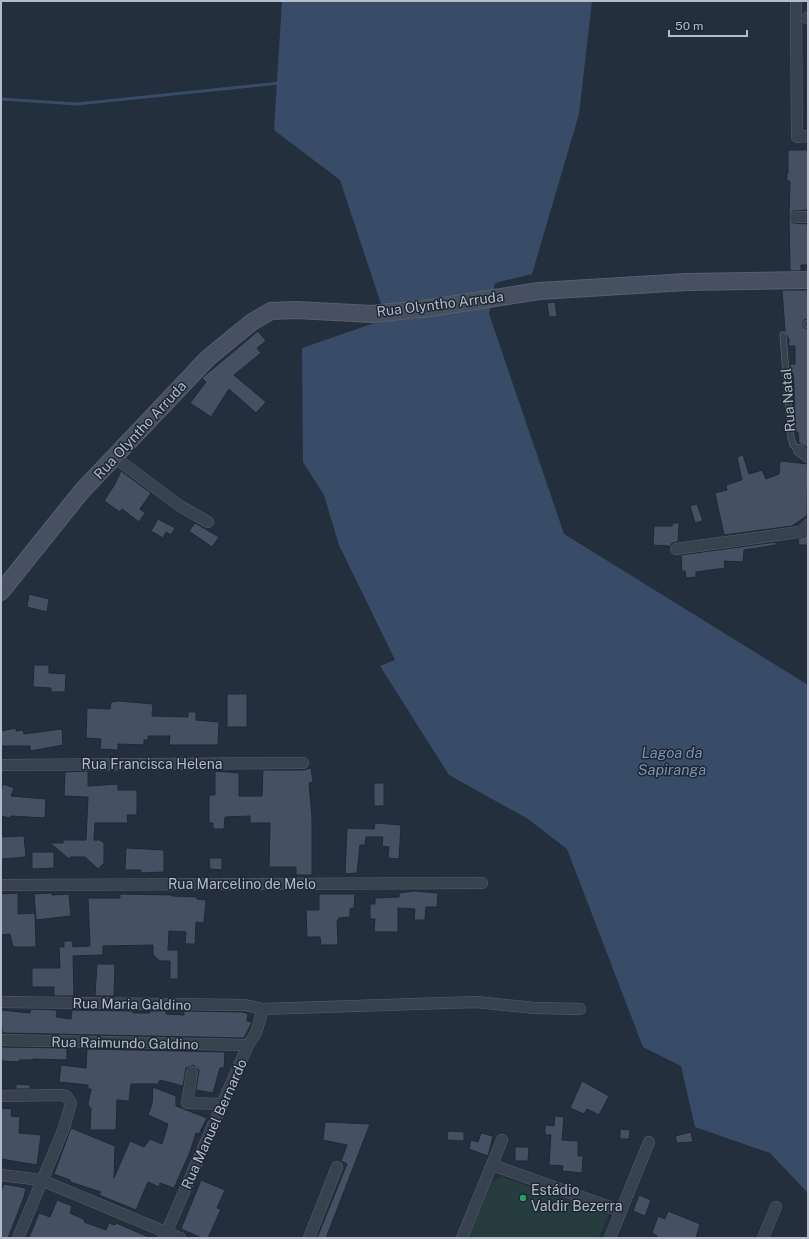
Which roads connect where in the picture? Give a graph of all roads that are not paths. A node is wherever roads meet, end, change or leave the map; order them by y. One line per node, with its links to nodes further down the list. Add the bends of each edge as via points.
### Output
1 (796, 1): 2 (street)
2 (802, 137)
3 (796, 217): 4 (street)
4 (808, 217)
5 (808, 280): 8 (street, Rua Olyntho Arruda, via 629,285 539,291 372,314 271,311 208,358)
6 (783, 334): 7 (lane, Rua Natal, via 791,438)
7 (799, 450): 9 (street, Rua Natal)
8 (114, 457): 10 (street, via 180,506); 13 (street, Rua Olyntho Arruda, via 81,492)
9 (808, 458)
10 (208, 522)
11 (808, 525): 12 (street, via 799,532)
12 (676, 549)
13 (1, 592)
14 (303, 763): 15 (street, Rua Francisca Helena)
15 (1, 765)
16 (482, 883): 17 (street, Rua Marcelino de Melo)
17 (1, 885)
18 (1, 1002): 19 (street, Rua Maria Galdino, via 245,1005)
19 (263, 1009): 20 (street, Rua Maria Galdino, via 476,1002 535,1008); 22 (street, Rua Manuel Bernardo, via 256,1033)
20 (580, 1009)
21 (1, 1040): 22 (street, Rua Raimundo Galdino)
22 (248, 1045): 25 (street, Rua Manuel Bernardo)
23 (192, 1072): 25 (street, via 187,1103)
24 (1, 1096): 31 (street, via 62,1095 71,1103 64,1128)
25 (222, 1104): 34 (street, Rua Manuel Bernardo)
26 (502, 1140): 28 (street)
27 (649, 1142): 33 (street)
28 (492, 1165): 33 (street); 38 (street)
29 (336, 1167): 37 (street)
30 (1, 1175): 31 (street)
31 (41, 1180): 34 (street); 35 (street)
32 (776, 1207): 40 (street)
33 (621, 1210): 39 (street)
34 (165, 1235): 36 (street)
35 (18, 1238)
36 (180, 1238)
37 (309, 1238)
38 (462, 1238)
39 (610, 1238)
40 (763, 1238)

